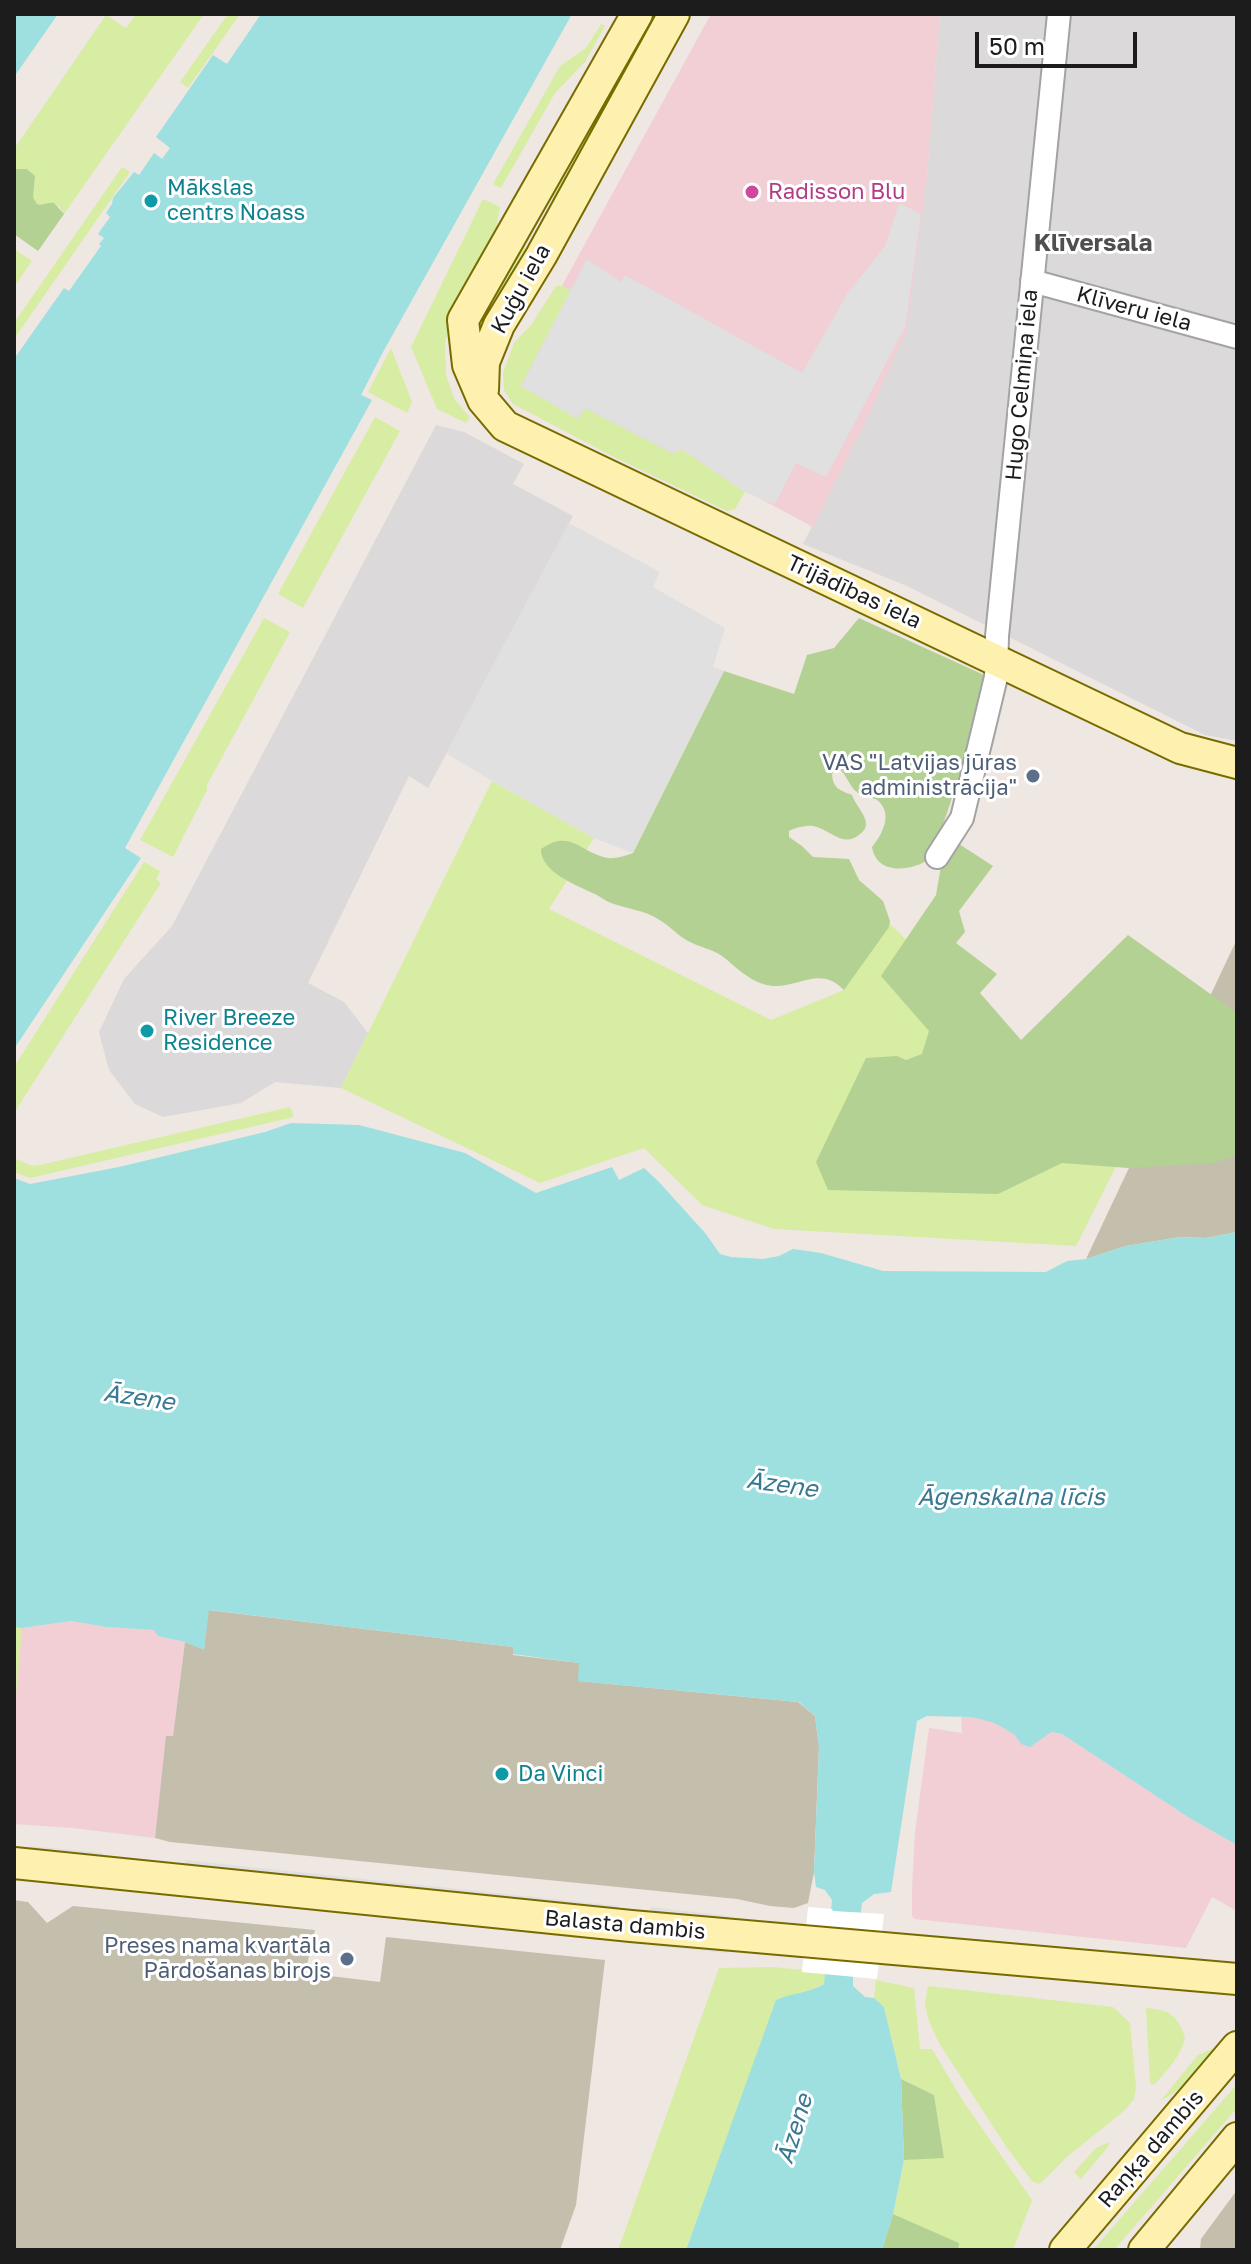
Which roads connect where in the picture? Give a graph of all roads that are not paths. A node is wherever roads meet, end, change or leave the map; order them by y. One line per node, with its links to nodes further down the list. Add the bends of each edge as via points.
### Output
1 (637, 14): 4 (main road, Kuģu iela)
2 (674, 14): 5 (main road, Kuģu iela)
3 (1059, 14): 6 (street, Hugo Celmiņa iela)
4 (534, 194): 5 (main road, via 534,219 543,225); 8 (main road, Kuģu iela, via 463,320 468,365)
5 (563, 213): 8 (main road, Kuģu iela, via 499,325 484,362)
6 (1032, 281): 7 (street, Klīveru iela); 9 (street, Hugo Celmiņa iela)
7 (1237, 337)
8 (483, 400): 9 (main road, Trijādības iela, via 505,426)
9 (995, 660): 10 (main road, Trijādības iela, via 1180,748); 11 (street, Hugo Celmiņa iela, via 996,677 962,818)
10 (1237, 763)
11 (937, 857)
12 (14, 1863): 13 (main road, Balasta dambis)
13 (1237, 1979)
14 (1237, 2047): 16 (main road, Raņķa dambis)
15 (1237, 2138): 17 (main road)
16 (1065, 2250)
17 (1144, 2250)

